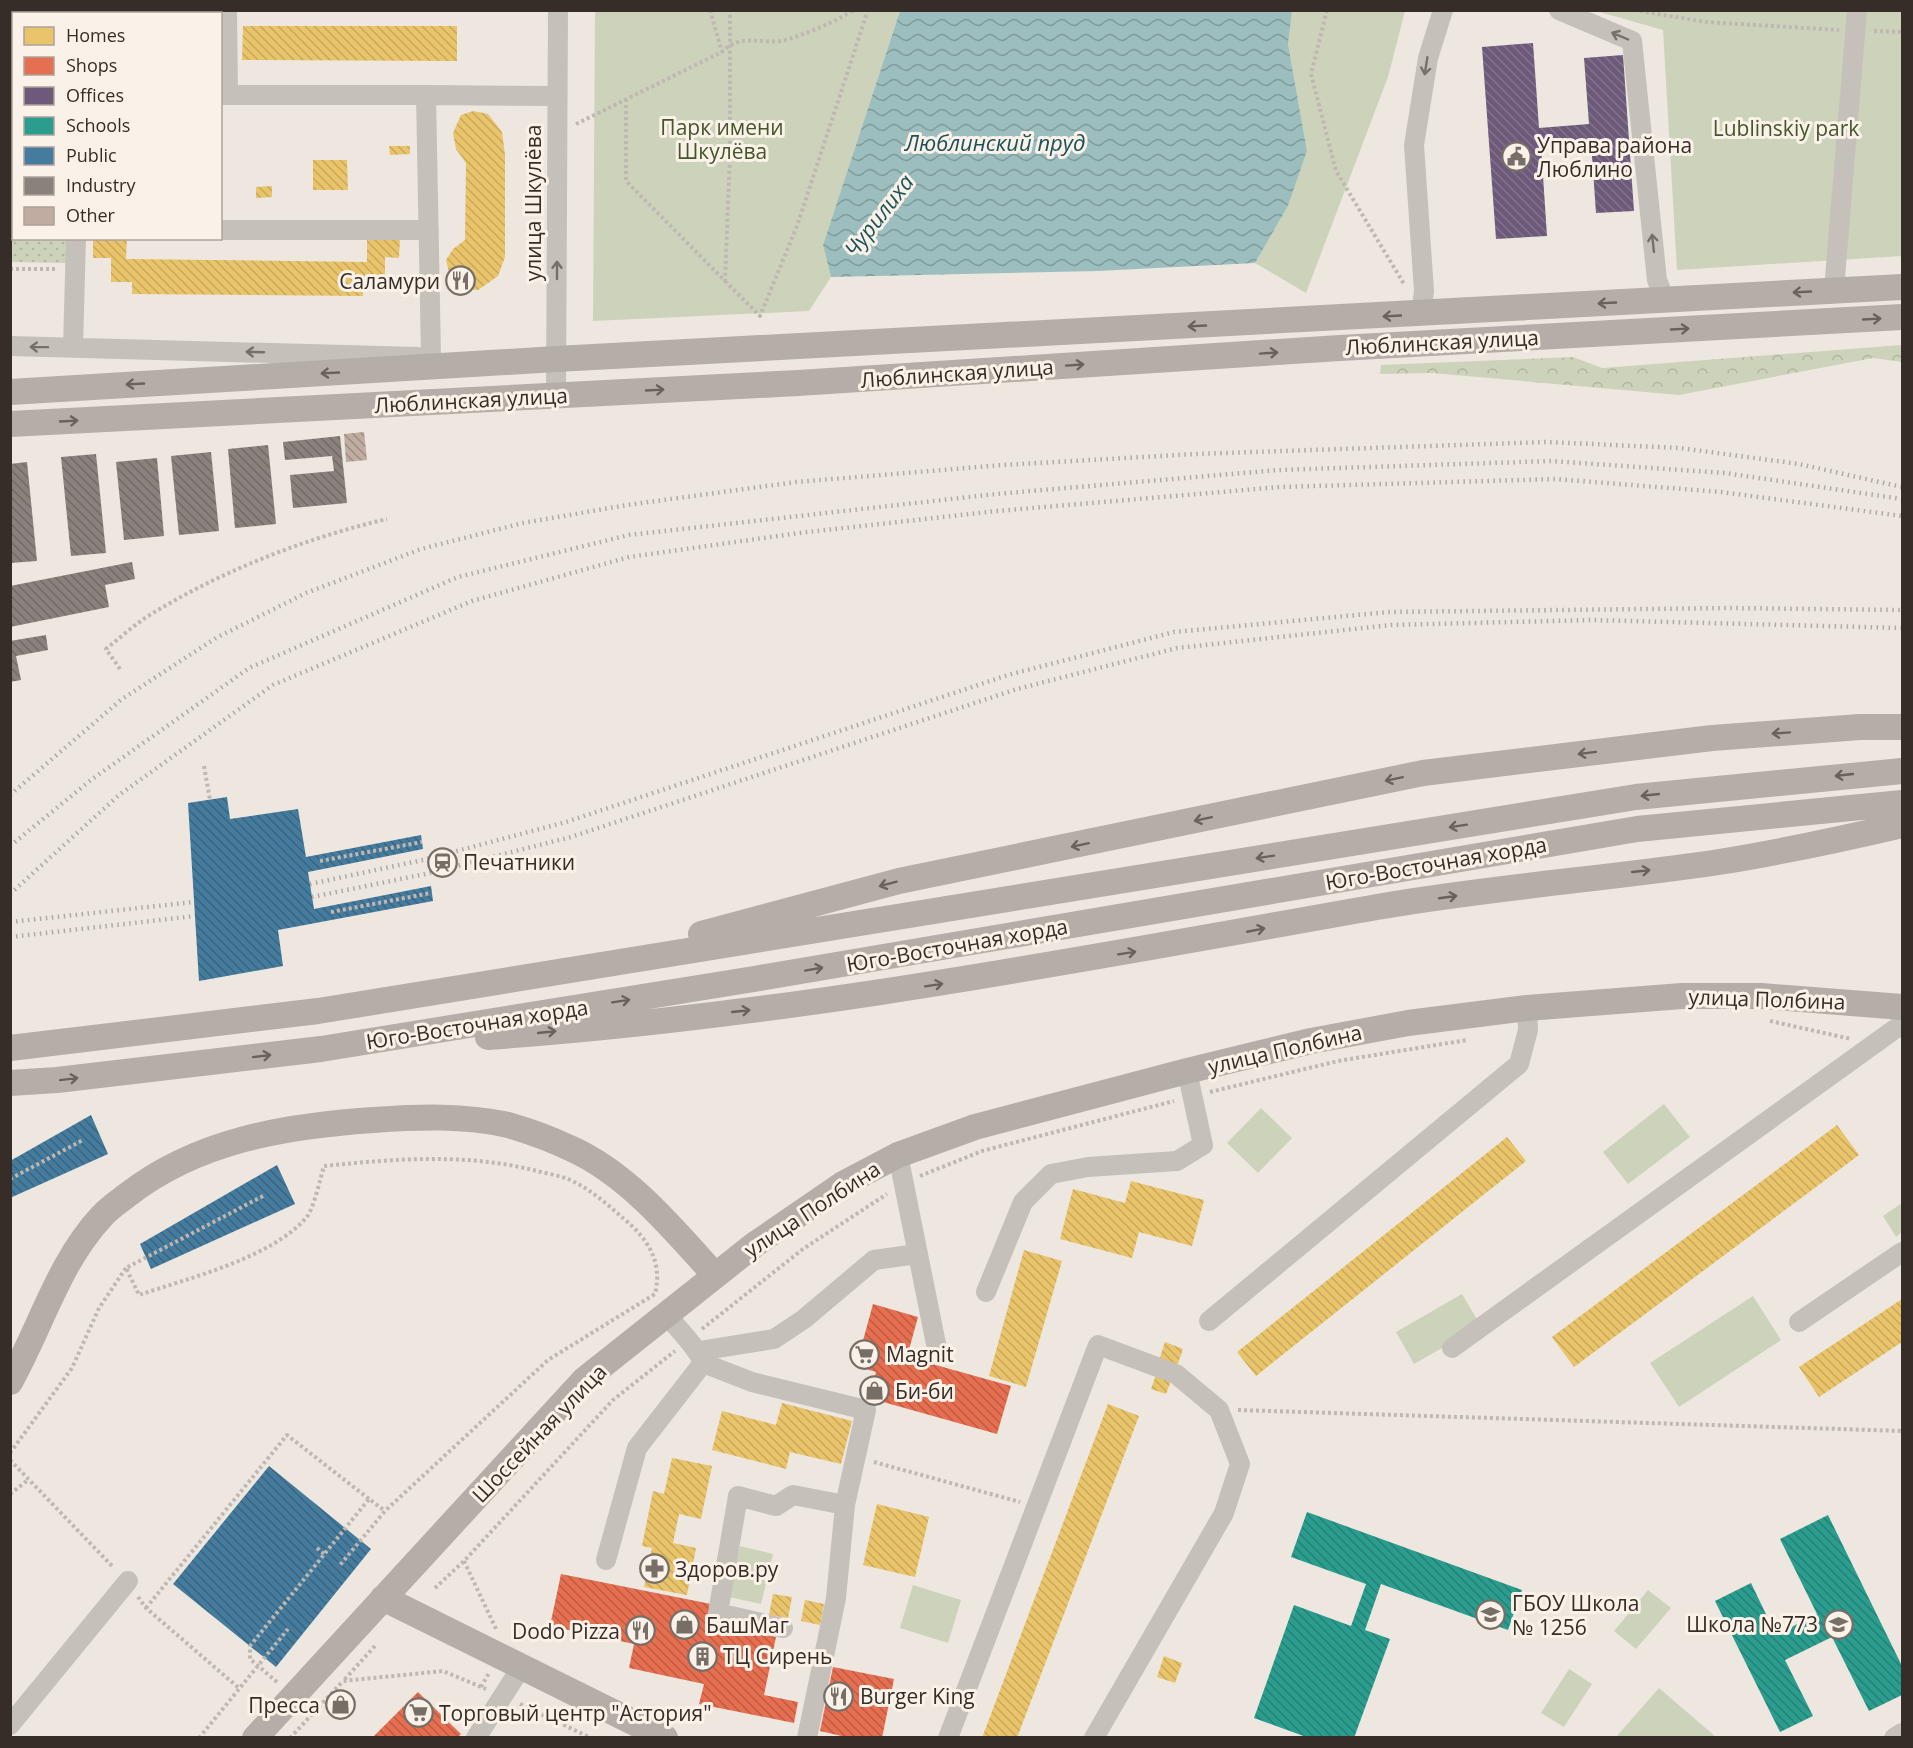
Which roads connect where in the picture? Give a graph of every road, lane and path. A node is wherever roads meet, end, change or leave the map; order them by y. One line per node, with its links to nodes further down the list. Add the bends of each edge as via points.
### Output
1 (227, 10): 16 (street)
2 (558, 10): 18 (street, улица Шкулёва)
3 (710, 10): 15 (path)
4 (730, 10): 14 (path)
5 (854, 10): 14 (path, via 786,40)
6 (868, 10): 26 (path, via 797,226 760,316)
7 (1327, 10): 30 (path, via 1311,74 1336,171)
8 (1443, 10): 30 (street, one-way to 30, via 1428,58 1414,145 1424,291)
9 (1559, 10): 29 (street, one-way to 9, via 1657,280 1632,41)
10 (1634, 10): 12 (path, via 1706,22)
11 (1857, 10): 12 (street)
12 (1855, 30): 13 (path); 28 (street)
13 (1902, 32)
14 (729, 44): 15 (path); 26 (path)
15 (722, 52): 19 (path)
16 (224, 95): 17 (street)
17 (426, 95): 18 (street); 22 (street)
18 (557, 96): 35 (street, улица Шкулёва, one-way to 18)
19 (626, 99): 20 (path); 26 (path, via 626,181)
20 (574, 125)
21 (222, 230): 22 (street)
22 (429, 230): 34 (street)
23 (76, 240): 25 (street)
24 (10, 269): 25 (path)
25 (75, 269): 33 (street)
26 (725, 281)
27 (1902, 287): 28 (main road, Люблинская улица)
28 (1834, 290): 29 (main road, Люблинская улица, one-way to 29)
29 (1665, 300): 30 (main road, Люблинская улица, one-way to 30)
30 (1415, 303): 35 (main road, Люблинская улица, one-way to 35)
31 (1902, 317): 38 (main road, Люблинская улица, one-way to 31, via 798,384 1340,348)
32 (10, 346): 33 (street, one-way to 32)
33 (73, 347): 34 (street, one-way to 33)
34 (431, 357): 36 (street)
35 (556, 359): 36 (main road, Люблинская улица); 38 (street, улица Шкулёва)
36 (502, 363): 37 (main road, Люблинская улица, one-way to 37)
37 (10, 392)
38 (556, 395): 39 (main road, Люблинская улица, one-way to 38)
39 (10, 424)
40 (387, 519): 41 (path, via 349,528 245,566 152,613 106,649)
41 (120, 669)
42 (1902, 727): 52 (main road, one-way to 52, via 1712,738 1424,773 899,881)
43 (204, 766): 45 (path)
44 (1902, 771): 52 (main road, Юго-Восточная хорда, one-way to 52, via 1636,797)
45 (210, 800)
46 (1902, 803): 60 (main road, Юго-Восточная хорда, one-way to 46, via 1637,828)
47 (1902, 825): 60 (main road, one-way to 47, via 537,1034 854,998 1198,941 1380,906 1727,860)
48 (422, 842): 49 (path)
49 (321, 861)
50 (432, 893): 51 (path)
51 (331, 912)
52 (567, 969): 59 (main road, Юго-Восточная хорда, via 318,1011)
53 (1902, 1007): 54 (main road, улица Полбина, via 1772,996 1716,996)
54 (1527, 1008): 61 (main road, улица Полбина, via 1408,1023); 75 (street, via 1528,1030 1519,1064)
55 (1761, 1018): 58 (path)
56 (1902, 1024): 58 (street)
57 (1473, 1039): 63 (path, via 1338,1061)
58 (1874, 1045): 78 (street)
59 (10, 1048)
60 (321, 1049): 62 (main road, Юго-Восточная хорда, one-way to 60)
61 (1186, 1071): 63 (street); 65 (main road, улица Полбина, via 975,1127)
62 (10, 1083)
63 (1193, 1096): 67 (path, via 982,1151 925,1173); 73 (street, via 1203,1145 1177,1161 1088,1167 1051,1174 1023,1202)
64 (83, 1140): 66 (path)
65 (898, 1155): 67 (street); 72 (main road, улица Полбина, via 843,1184)
66 (10, 1179)
67 (903, 1187): 70 (street); 79 (path, via 876,1199 803,1249)
68 (263, 1196): 71 (path)
69 (1902, 1252): 76 (street)
70 (917, 1254): 77 (street); 79 (street, via 874,1260 774,1339)
71 (126, 1268): 83 (path, via 99,1308 72,1368); 91 (path, via 139,1295 208,1272 278,1242 308,1217 324,1166 404,1158 496,1161 568,1179 596,1195 630,1224 650,1245 659,1280 656,1294 548,1360)
72 (714, 1274): 74 (main road, Шоссейная улица); 80 (main road, via 619,1178 573,1149 508,1125 429,1116 321,1123 250,1136 182,1160 144,1182 102,1216 60,1274 26,1355)
73 (986, 1292)
74 (666, 1314): 79 (street); 100 (main road, Шоссейная улица, via 584,1380)
75 (1209, 1321)
76 (1799, 1322)
77 (936, 1344)
78 (1452, 1348)
79 (696, 1352): 84 (street, via 752,1382 866,1410); 94 (street, via 637,1448); 98 (path, via 613,1400)
80 (10, 1382)
81 (1219, 1410): 82 (path); 90 (street, via 1176,1374 1098,1345); 120 (street, via 1240,1464 1224,1513)
82 (1902, 1431)
83 (10, 1453)
84 (856, 1457): 89 (street); 90 (path)
85 (10, 1460): 86 (path)
86 (28, 1480): 87 (path); 96 (path)
87 (10, 1494)
88 (369, 1499): 91 (path); 93 (path); 101 (path, via 287,1435)
89 (845, 1505): 102 (street, via 794,1495 776,1506 738,1496 718,1613); 118 (street, via 836,1598)
90 (1036, 1506): 119 (street)
91 (385, 1511): 95 (path)
92 (317, 1548): 93 (path)
93 (324, 1554): 99 (path)
94 (606, 1560)
95 (340, 1565)
96 (128, 1581): 101 (path); 110 (street)
97 (289, 1586): 99 (path)
98 (435, 1588)
99 (294, 1590): 105 (path, via 250,1646 250,1659)
100 (383, 1598): 106 (main road); 113 (main road, Шоссейная улица)
101 (146, 1608): 108 (path)
102 (783, 1628)
103 (288, 1629): 105 (path)
104 (375, 1646): 107 (path)
105 (259, 1666): 108 (path)
106 (522, 1666): 109 (street); 117 (main road)
107 (343, 1681): 109 (path, via 443,1671); 114 (path)
108 (240, 1689): 112 (path)
109 (503, 1695): 115 (street); 116 (path)
110 (10, 1725)
111 (1902, 1733): 121 (street)
112 (199, 1737)
113 (255, 1737)
114 (290, 1737)
115 (476, 1737)
116 (591, 1737)
117 (665, 1737)
118 (807, 1737)
119 (948, 1737)
120 (1094, 1737)
121 (1894, 1737)

